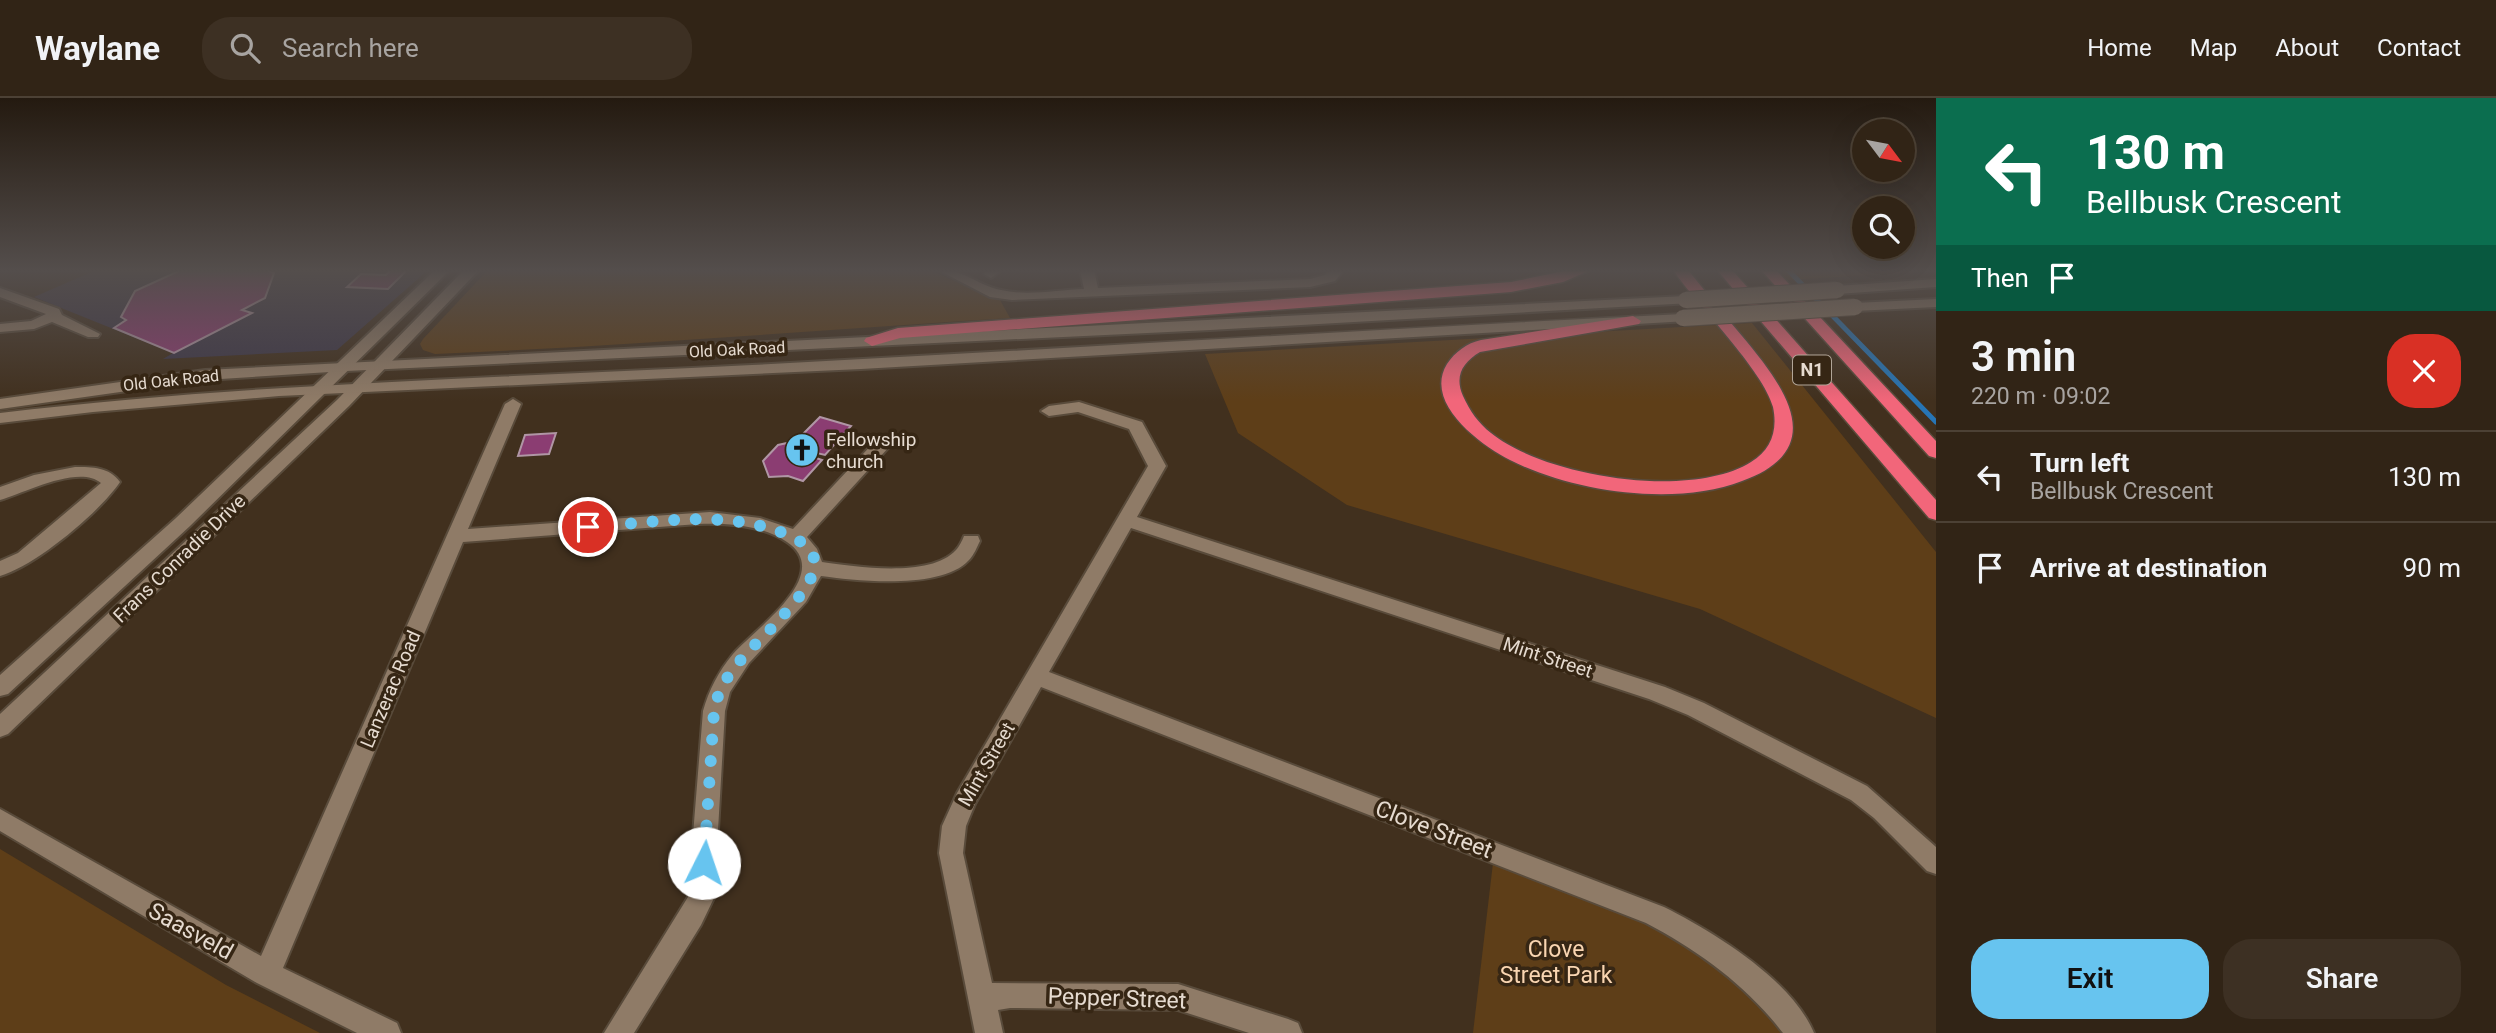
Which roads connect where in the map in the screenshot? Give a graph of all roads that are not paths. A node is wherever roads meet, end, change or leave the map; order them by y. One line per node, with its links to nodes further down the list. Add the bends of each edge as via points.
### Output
1 (54, 314): 10 (street)
2 (399, 314): 15 (street, Frans Conradie Drive)
3 (430, 314): 16 (street, Frans Conradie Drive)
4 (1162, 314): 14 (highway, via 898,333)
5 (1428, 314): 14 (street, Old Oak Road, bridge)
6 (1715, 314): 11 (highway, via 1765,376 1780,402 1785,429 1770,458 1727,480 1696,487 1636,487 1547,468 1509,452 1477,430 1454,400 1450,382 1454,366 1466,352 1481,345)
7 (1751, 314): 11 (street, Old Oak Road, bridge)
8 (1762, 314): 25 (highway, N1)
9 (1808, 314): 24 (highway, N1)
10 (53, 317): 12 (street, via 29,326); 13 (street)
11 (1633, 321): 18 (street, Old Oak Road)
12 (0, 328)
13 (93, 334)
14 (873, 341): 16 (street, Old Oak Road)
15 (346, 366): 16 (street, Old Oak Road); 17 (street, Frans Conradie Drive); 19 (street, Old Oak Road, via 205,375)
16 (379, 366): 18 (street, Frans Conradie Drive)
17 (324, 388): 18 (street, Old Oak Road); 22 (street, Old Oak Road, via 171,398); 36 (street, Frans Conradie Drive)
18 (357, 388): 37 (street, Frans Conradie Drive)
19 (0, 404)
20 (513, 404): 30 (street, Lanzerac Road)
21 (1049, 411): 28 (street, Mint Street, via 1079,407 1136,426 1157,466)
22 (0, 418)
23 (883, 443): 31 (street)
24 (1936, 452)
25 (1899, 470): 27 (highway, N1); 29 (highway, via 1893,472 1894,477)
26 (0, 494): 34 (street, via 28,481 66,475 99,473 111,482 25,558)
27 (1936, 513)
28 (1126, 520): 35 (street, Mint Street); 39 (street, Mint Street, via 1687,705 1859,793)
29 (1936, 529)
30 (456, 536): 31 (street, via 723,518 753,523); 40 (street, Lanzerac Road)
31 (795, 539): 33 (street, via 810,550)
32 (971, 541): 33 (street, via 967,551 949,564 910,573 870,575)
33 (814, 568): 43 (street, via 803,590 719,688 701,898)
34 (0, 569)
35 (1036, 676): 41 (street, Mint Street, via 954,826 951,853); 46 (street, Clove Street, via 1655,915 1727,957 1768,993)
36 (0, 688)
37 (0, 728)
38 (0, 819): 40 (street, Saasveld)
39 (1936, 863)
40 (267, 974): 42 (street, Saasveld)
41 (981, 998): 44 (street, Mint Street); 45 (street, Pepper Street, via 1178,997)
42 (387, 1033)
43 (618, 1033)
44 (989, 1033)
45 (1288, 1033)
46 (1800, 1033)

